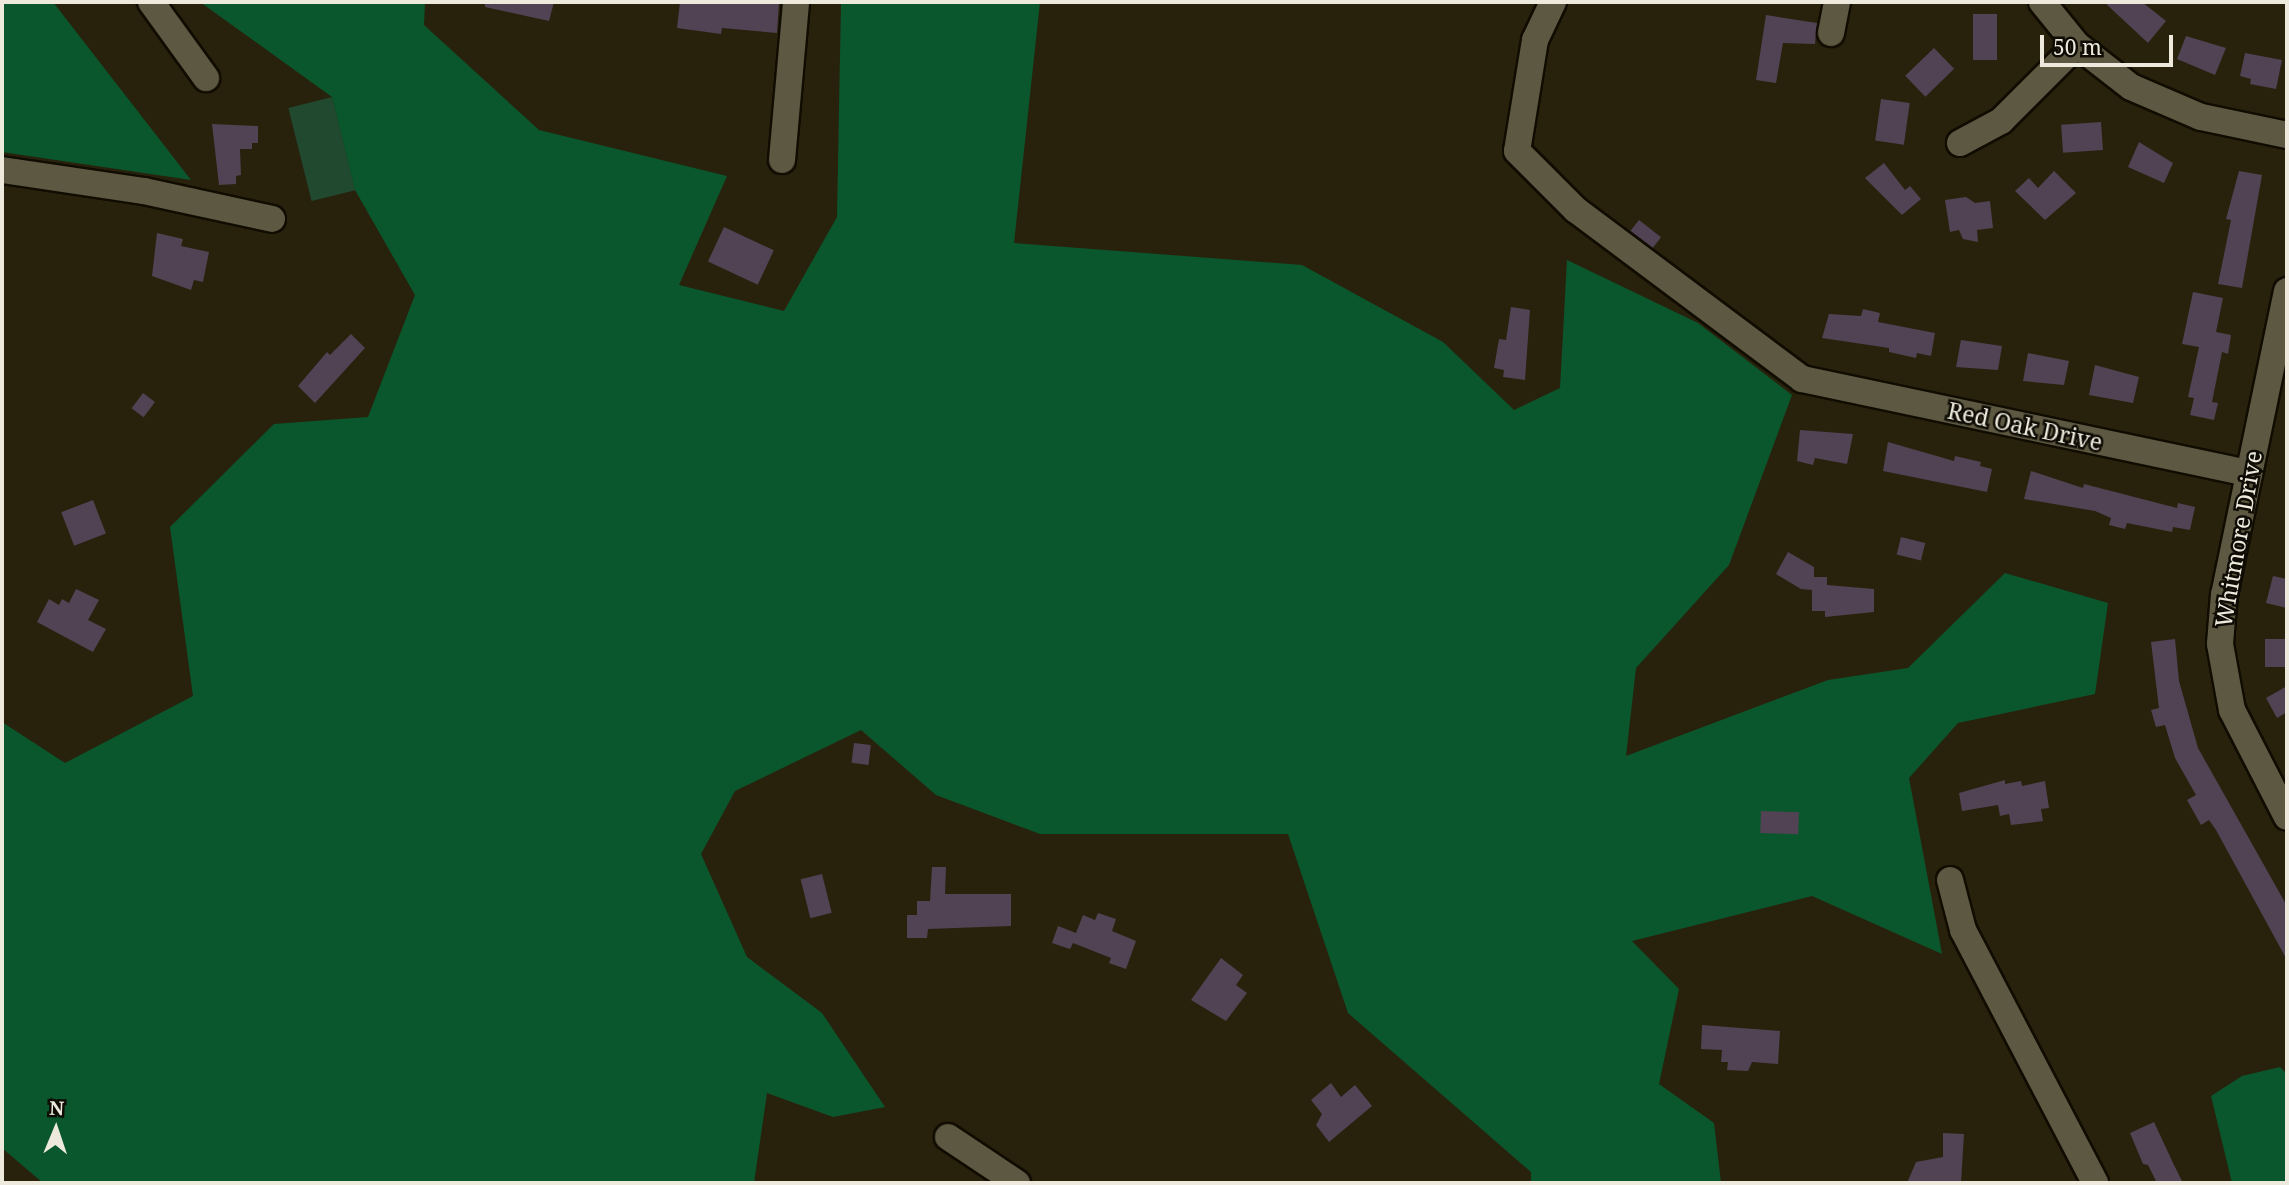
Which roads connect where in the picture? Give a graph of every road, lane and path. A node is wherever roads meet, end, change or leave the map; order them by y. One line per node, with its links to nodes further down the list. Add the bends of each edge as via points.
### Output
1 (151, 2): 8 (street)
2 (796, 2): 11 (street)
3 (1553, 2): 15 (street, Red Oak Drive, via 1535,40 1517,151 1576,210 1802,379)
4 (1837, 2): 6 (street)
5 (2042, 2): 7 (street)
6 (1831, 33)
7 (2077, 45): 9 (street, via 2131,87 2169,106); 10 (street, via 2001,121)
8 (206, 78)
9 (2287, 135)
10 (1960, 143)
11 (782, 160)
12 (2, 170): 13 (street, via 144,191)
13 (272, 219)
14 (2287, 291): 15 (street, Whitmore Drive)
15 (2249, 473): 16 (street, Whitmore Drive, via 2222,610 2223,666 2242,734)
16 (2287, 817)
17 (1950, 880): 20 (street, via 1963,930)
18 (948, 1138): 19 (street)
19 (1017, 1183)
20 (2095, 1183)

